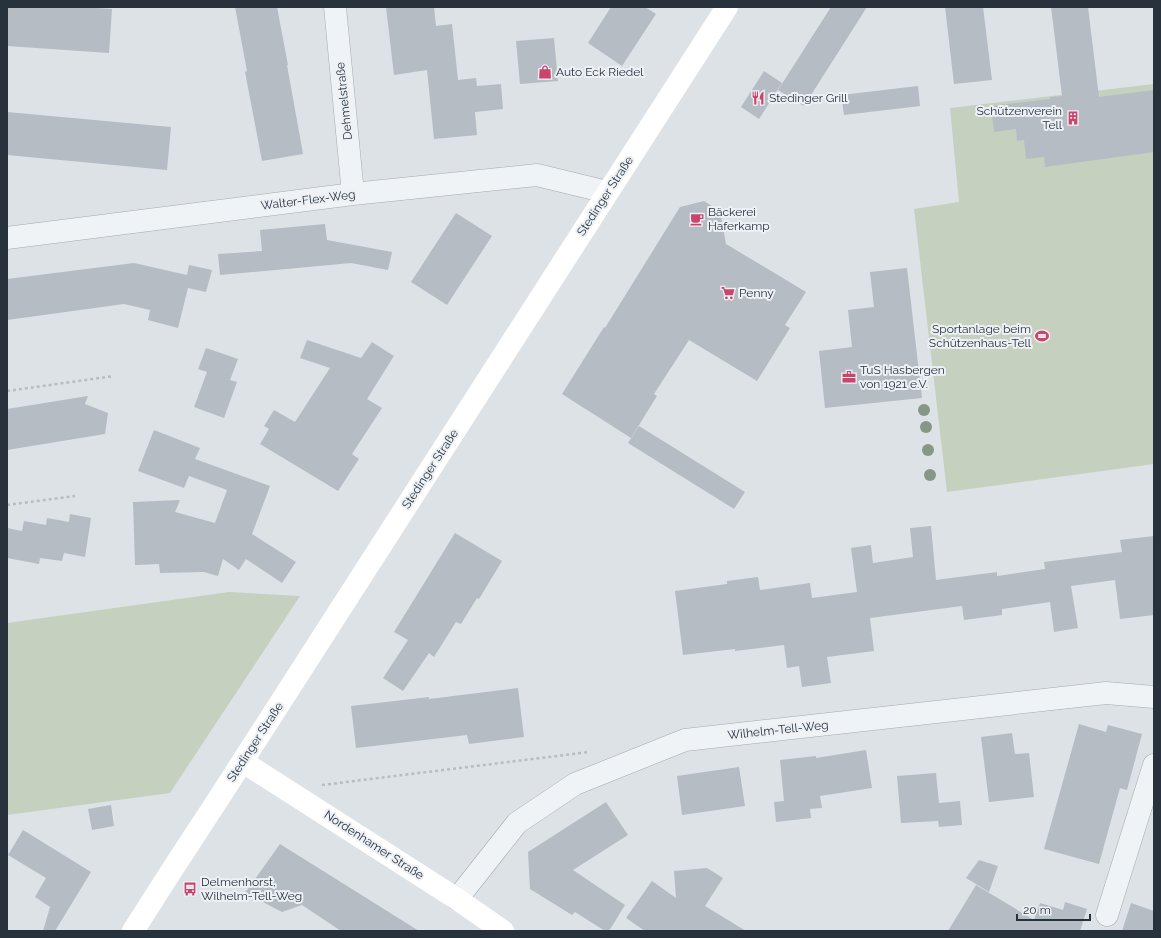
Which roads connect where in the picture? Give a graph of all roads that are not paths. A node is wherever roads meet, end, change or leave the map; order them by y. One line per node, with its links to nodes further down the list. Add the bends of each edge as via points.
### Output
1 (335, 7): 4 (street, Dehmelstraße)
2 (727, 7): 3 (main road, Stedinger Straße)
3 (607, 192): 4 (street, Walter-Flex-Weg, via 537,175); 7 (main road, Stedinger Straße)
4 (353, 194): 5 (street, Walter-Flex-Weg)
5 (7, 238)
6 (1154, 698): 9 (street, Wilhelm-Tell-Weg, via 1106,693 685,740 575,784 517,823)
7 (242, 762): 9 (main road, Nordenhamer Straße); 11 (main road, Stedinger Straße)
8 (1154, 765): 10 (street)
9 (457, 898): 12 (main road, Nordenhamer Straße)
10 (1107, 915)
11 (133, 931)
12 (503, 931)

